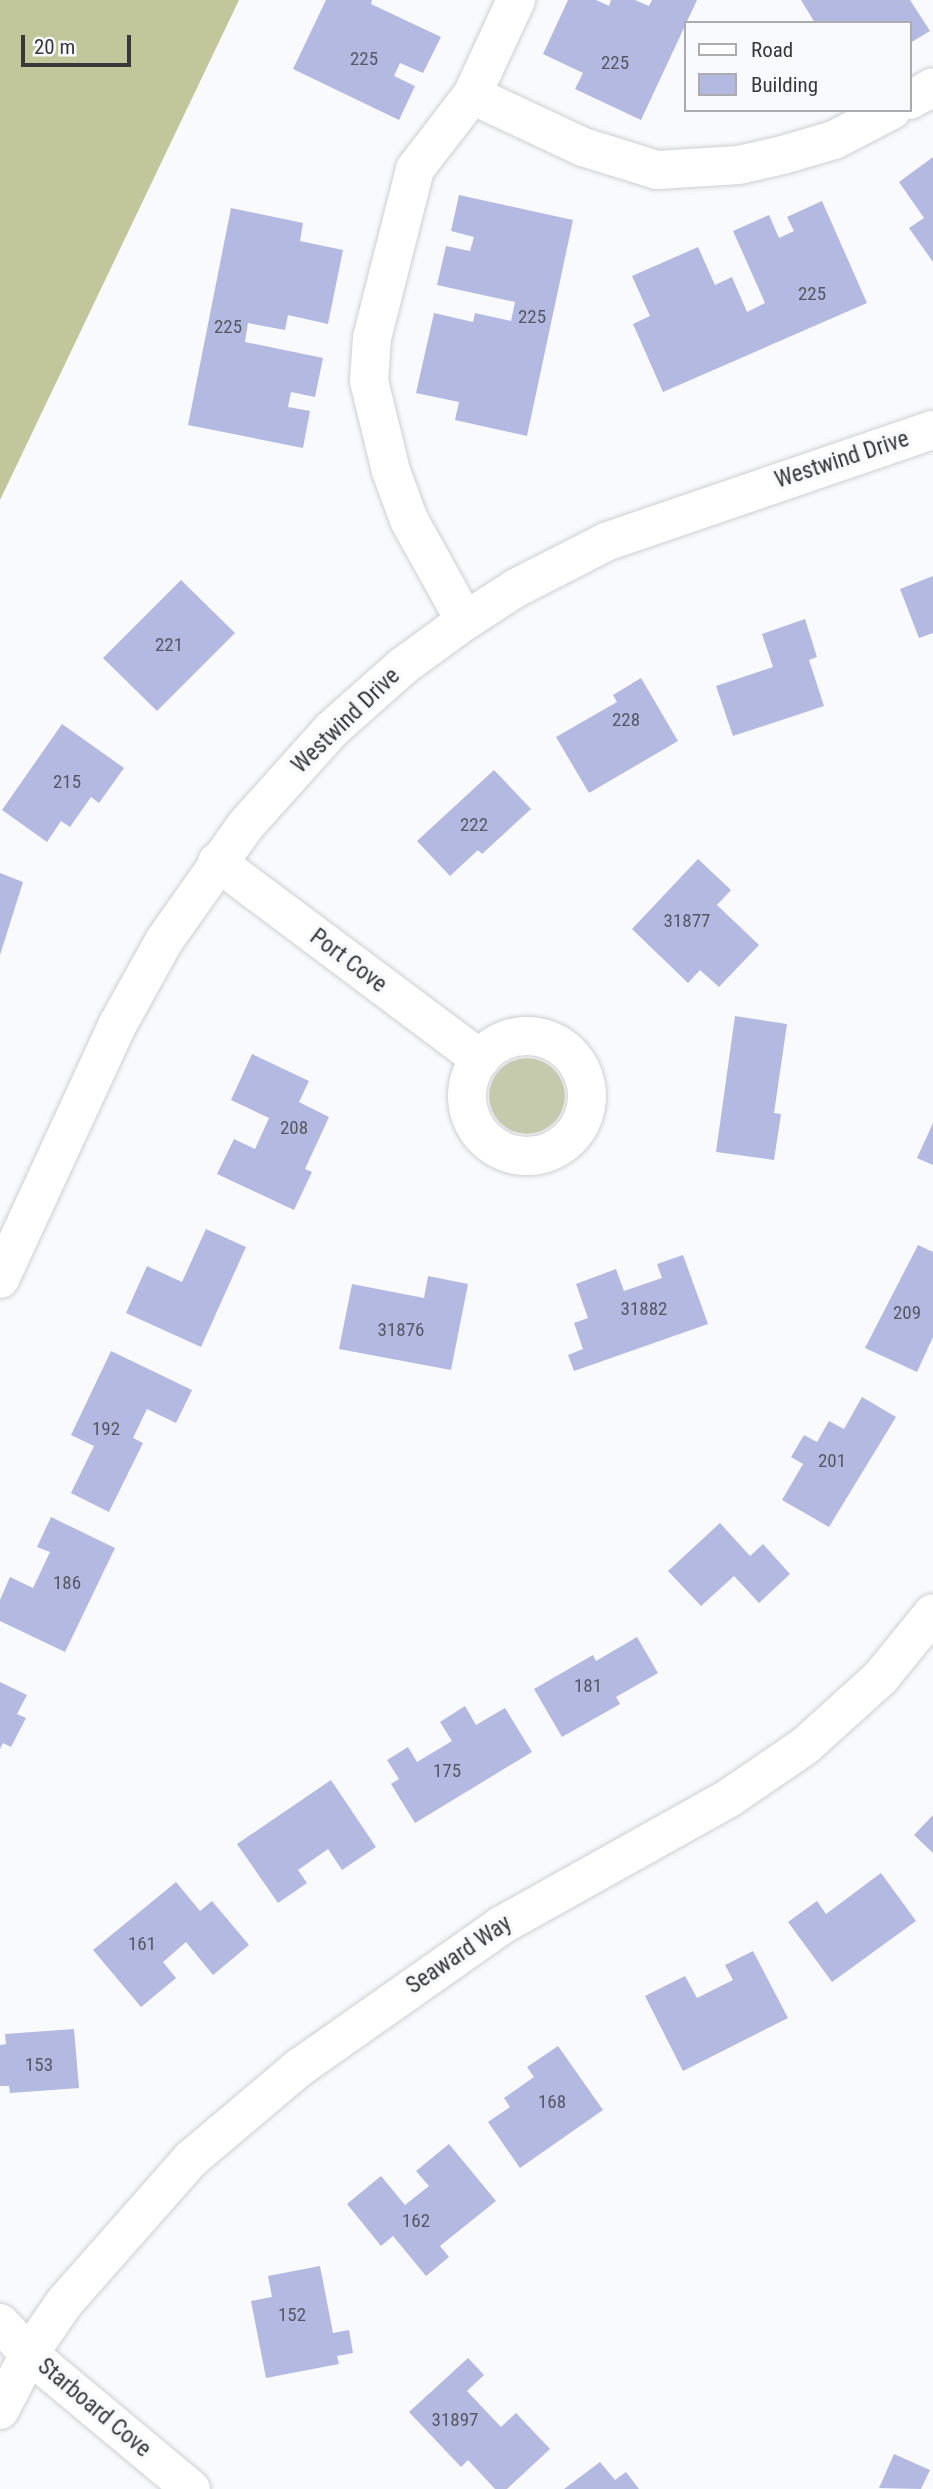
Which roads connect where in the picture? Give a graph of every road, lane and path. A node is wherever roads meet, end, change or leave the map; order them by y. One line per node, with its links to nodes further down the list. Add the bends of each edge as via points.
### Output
1 (516, 0): 3 (street)
2 (933, 87): 4 (street)
3 (471, 95): 5 (street, via 583,147 657,170 739,165 783,155 834,140); 7 (street, via 415,169 372,338 369,381 377,422 409,520)
4 (912, 99)
5 (888, 112)
6 (933, 429): 7 (street, Westwind Drive, via 608,541 516,588)
7 (465, 621): 8 (street, Westwind Drive, via 403,666 331,730)
8 (217, 862): 9 (street, Port Cove); 10 (street, Westwind Drive, via 164,941 118,1024)
9 (480, 1059)
10 (0, 1279)
11 (933, 1613): 13 (street, Seaward Way, via 881,1677 805,1746 729,1798 502,1925 291,2075 191,2159 64,2302)
12 (0, 2323): 13 (street)
13 (29, 2354): 14 (street); 15 (street, Starboard Cove)
14 (0, 2410)
15 (191, 2489)

